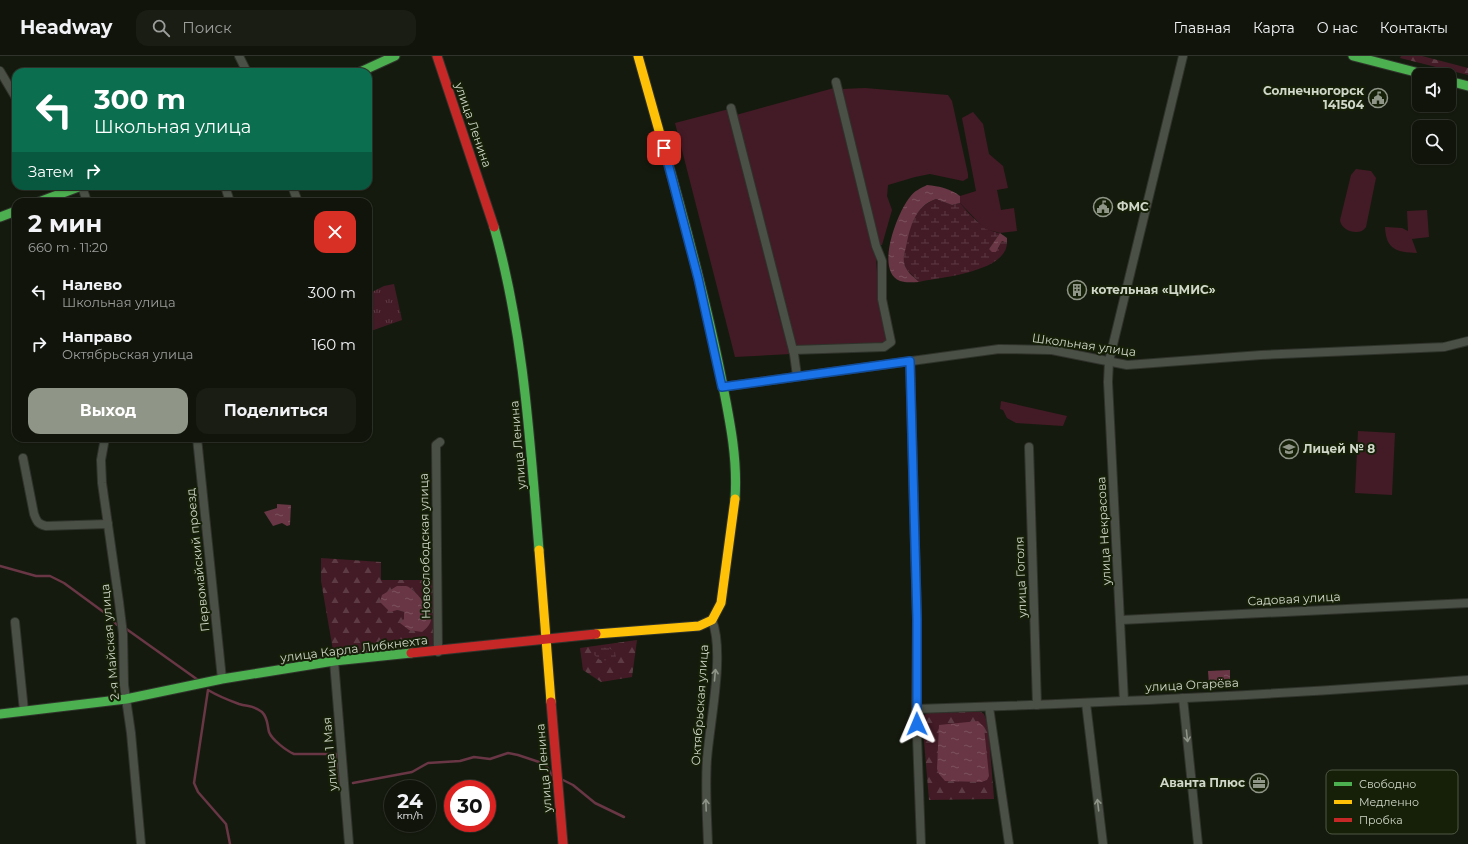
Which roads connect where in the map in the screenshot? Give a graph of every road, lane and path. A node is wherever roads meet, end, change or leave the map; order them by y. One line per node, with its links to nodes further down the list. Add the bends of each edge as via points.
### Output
1 (239, 56): 7 (street)
2 (395, 56): 8 (street)
3 (437, 56): 36 (street, улица Ленина, via 488,208 512,307 528,412)
4 (638, 56): 25 (street, via 690,247)
5 (1183, 56): 23 (street, улица Некрасова)
6 (1353, 56): 10 (street)
7 (244, 68)
8 (369, 68)
9 (0, 71): 14 (street)
10 (1412, 71)
11 (836, 82): 21 (street, via 876,246 882,261 882,299 891,342 884,346)
12 (1456, 83): 13 (street)
13 (1468, 86)
14 (12, 91)
15 (731, 108): 21 (street)
16 (63, 190): 17 (street)
17 (47, 198)
18 (12, 212): 19 (street)
19 (0, 217)
20 (1468, 341): 23 (street, Школьная улица, via 1444,347 1261,355 1141,365)
21 (793, 350): 24 (street)
22 (910, 361): 23 (street, Школьная улица, via 1016,348 1052,350); 24 (street, Школьная улица); 47 (street, via 917,619)
23 (1109, 361): 34 (street, улица Некрасова)
24 (797, 376): 25 (street, Школьная улица)
25 (722, 387): 33 (street, via 734,450 736,481 722,603)
26 (104, 442): 31 (street, 2-я Майская улица, via 101,476)
27 (197, 442): 39 (street, Первомайский проезд)
28 (440, 442): 37 (street, Новослободская улица, via 436,445)
29 (1029, 447): 45 (street, улица Гоголя)
30 (23, 458): 31 (street, via 37,522 41,525)
31 (108, 524): 42 (street, 2-я Майская улица, via 123,634)
32 (1468, 603): 34 (street, Садовая улица)
33 (712, 620): 36 (street, улица Карла Либкнехта, via 698,626); 53 (street, Октябрьская улица, one-way to 33, via 707,761 717,660 717,632)
34 (1121, 620): 43 (street, улица Некрасова)
35 (16, 622): 48 (street)
36 (545, 640): 37 (street, улица Карла Либкнехта); 52 (street, улица Ленина)
37 (438, 652): 38 (street, улица Карла Либкнехта)
38 (334, 661): 39 (street, улица Карла Либкнехта); 51 (street, улица 1 Мая)
39 (222, 679): 42 (street, улица Карла Либкнехта)
40 (1468, 680): 41 (street, улица Огарёва)
41 (1183, 698): 43 (street, улица Огарёва); 57 (street, one-way to 57)
42 (126, 700): 48 (street, улица Карла Либкнехта); 50 (street, 2-я Майская улица)
43 (1124, 701): 44 (street, улица Огарёва)
44 (1086, 703): 45 (street, улица Огарёва); 56 (street, one-way to 44)
45 (1037, 705): 46 (street, улица Огарёва)
46 (989, 707): 47 (street, улица Огарёва); 55 (street)
47 (916, 709): 54 (street)
48 (24, 711): 49 (street, улица Карла Либкнехта)
49 (0, 714)
50 (141, 844)
51 (349, 844)
52 (563, 844)
53 (708, 844)
54 (921, 844)
55 (1009, 844)
56 (1103, 844)
57 (1198, 844)

